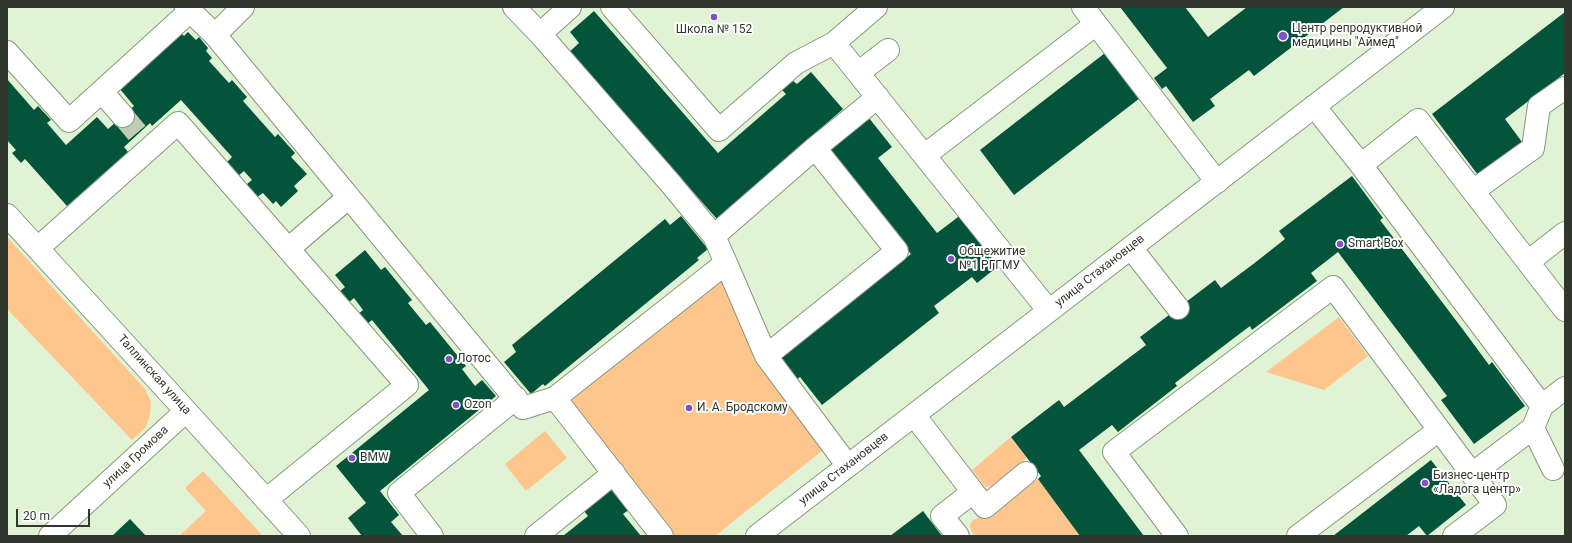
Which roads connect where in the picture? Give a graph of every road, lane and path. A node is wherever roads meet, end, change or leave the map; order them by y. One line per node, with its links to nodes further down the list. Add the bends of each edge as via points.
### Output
1 (243, 7): 10 (street)
2 (514, 7): 9 (street)
3 (570, 7): 9 (street)
4 (612, 7): 11 (street, via 719,130 796,62)
5 (876, 7): 11 (street)
6 (1439, 8): 18 (street, улица Стахановцев)
7 (188, 9): 10 (street); 16 (street)
8 (1090, 15): 21 (street); 23 (street)
9 (540, 34): 28 (street)
10 (215, 35): 25 (street)
11 (834, 43): 14 (street)
12 (888, 50): 14 (street)
13 (7, 52): 16 (street, via 69,121)
14 (858, 73): 17 (street)
15 (1565, 88): 24 (street, via 1539,106 1533,148)
16 (102, 92): 19 (street)
17 (878, 97): 20 (street); 21 (street)
18 (1314, 106): 22 (street); 23 (street, улица Стахановцев)
19 (123, 116)
20 (815, 148): 28 (street); 37 (street, via 897,251)
21 (925, 155): 36 (street)
22 (1361, 165): 24 (street, via 1418,120); 41 (street)
23 (1217, 182): 30 (street, улица Стахановцев)
24 (1473, 191): 32 (street)
25 (350, 197): 31 (street); 39 (street)
26 (7, 215): 29 (street, Таллинская улица)
27 (1565, 233): 32 (street)
28 (714, 236): 33 (street)
29 (38, 248): 31 (street, via 144,141 178,123); 42 (street, Таллинская улица)
30 (1131, 248): 34 (street); 36 (street, улица Стахановцев)
31 (288, 249): 52 (street, via 406,385)
32 (1528, 262): 35 (street)
33 (726, 263): 37 (street); 40 (street)
34 (1178, 308)
35 (1565, 310)
36 (1049, 311): 43 (street, улица Стахановцев)
37 (766, 356): 46 (street)
38 (1565, 388): 41 (street)
39 (516, 398): 40 (street, via 523,408); 55 (street, via 398,493)
40 (555, 398): 48 (street)
41 (1542, 406): 44 (street)
42 (186, 410): 52 (street, Таллинская улица); 53 (street, улица Громова)
43 (914, 415): 46 (street, улица Стахановцев); 51 (street)
44 (1533, 428): 47 (street); 50 (street)
45 (1439, 430): 50 (street); 60 (street, via 1333,287 1114,452); 61 (street)
46 (848, 466): 58 (street, улица Стахановцев)
47 (1553, 469)
48 (614, 473): 56 (street); 57 (street)
49 (1026, 473): 51 (street, via 984,507)
50 (1472, 474): 62 (street, via 1495,505)
51 (973, 492): 59 (street, via 942,516)
52 (266, 500): 54 (street, Таллинская улица)
53 (50, 536)
54 (299, 536)
55 (432, 536)
56 (536, 536)
57 (662, 536)
58 (757, 536)
59 (958, 536)
60 (1177, 536)
61 (1298, 536)
62 (1454, 536)

